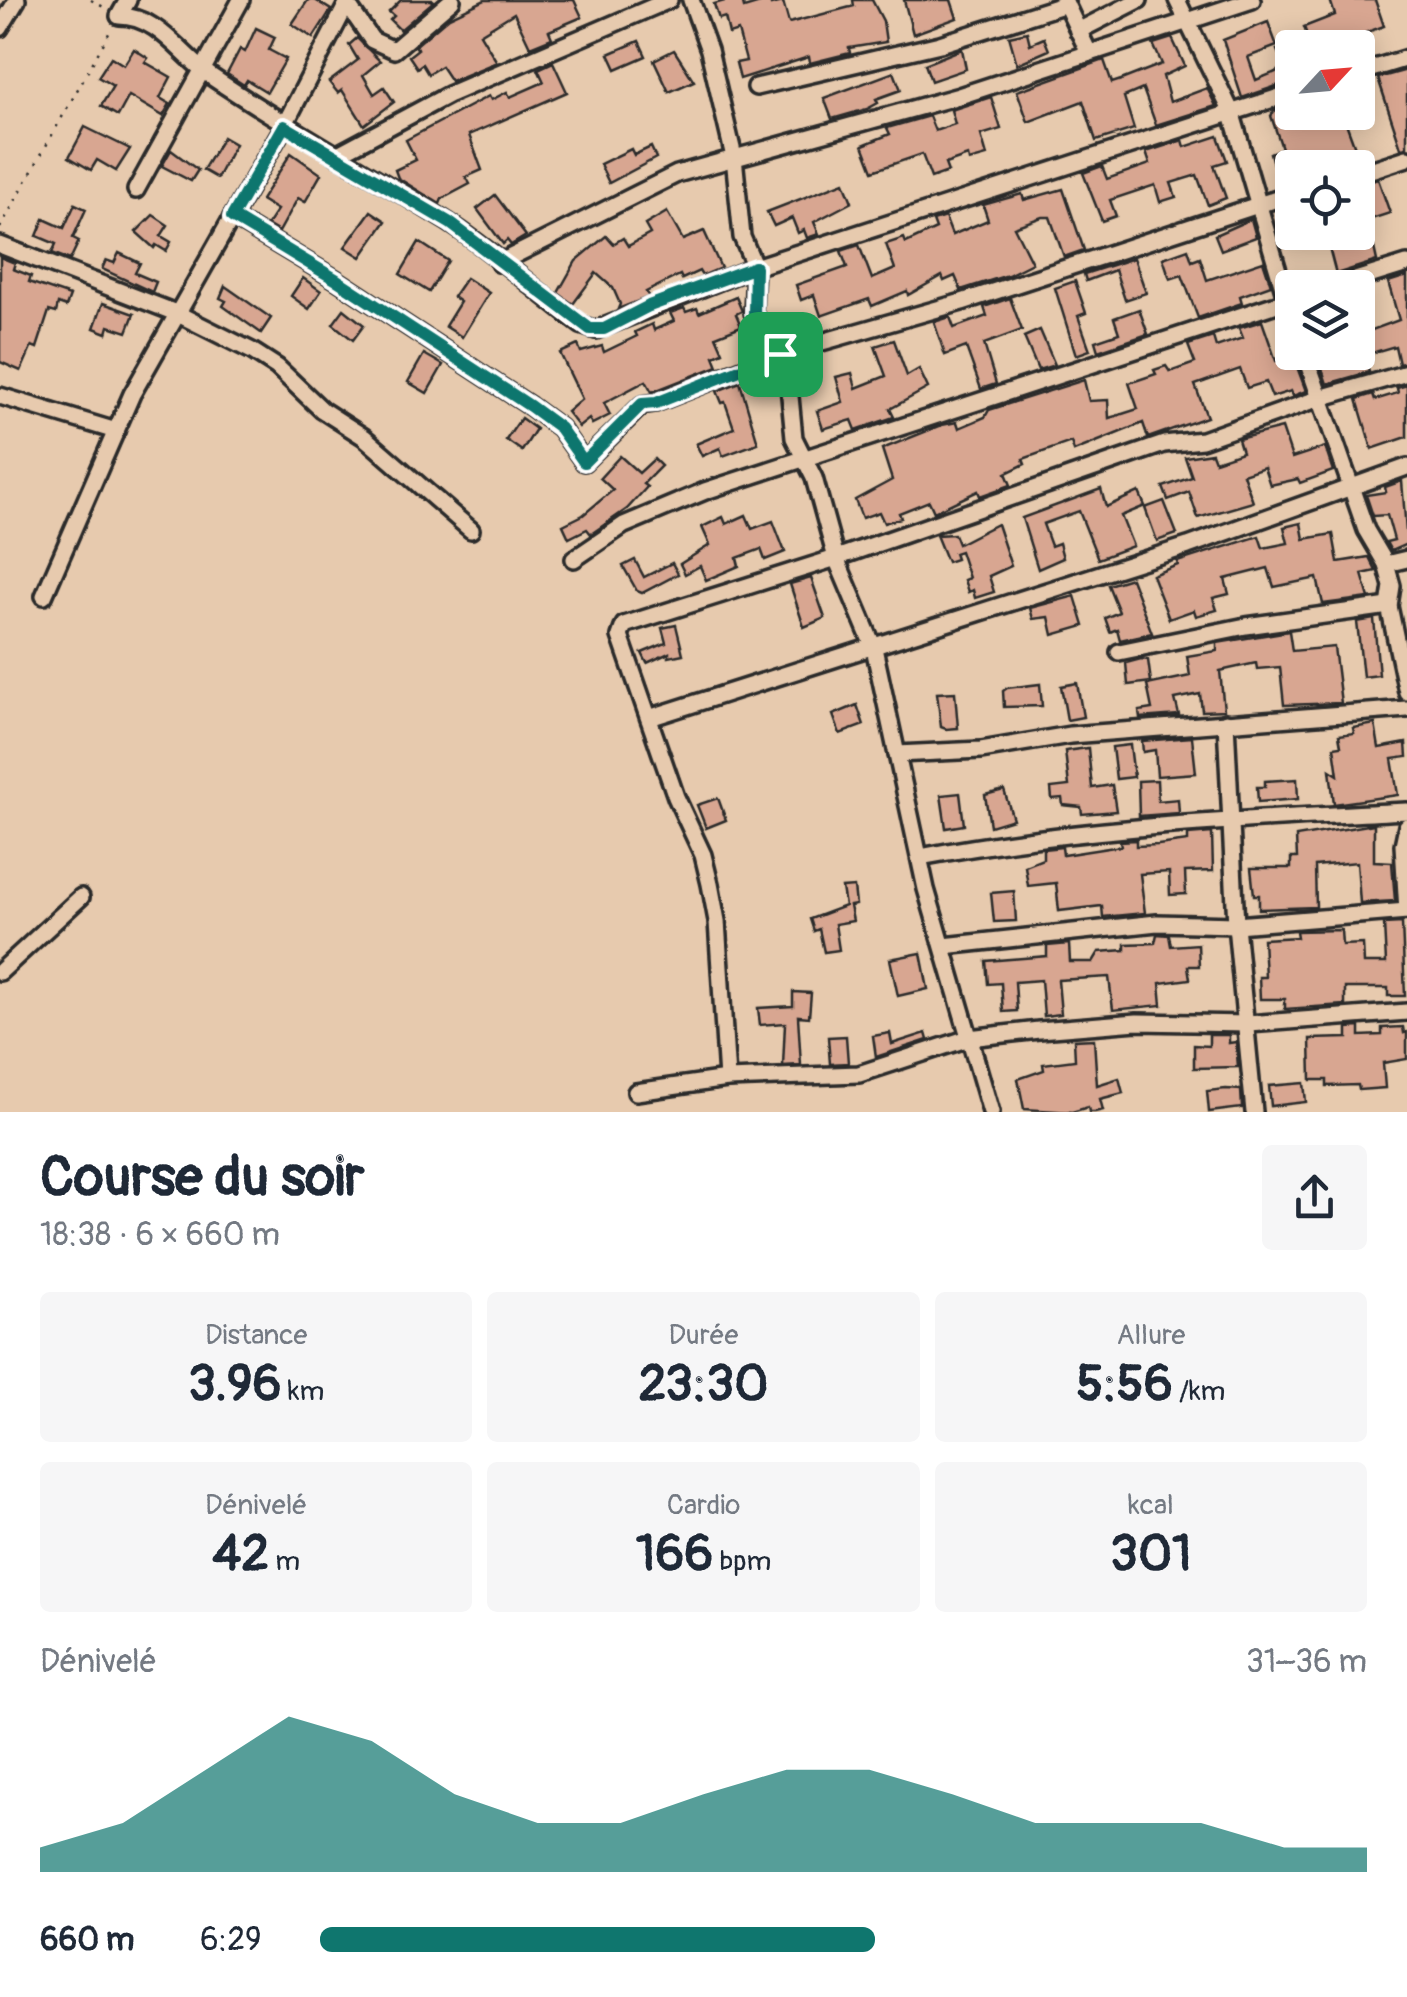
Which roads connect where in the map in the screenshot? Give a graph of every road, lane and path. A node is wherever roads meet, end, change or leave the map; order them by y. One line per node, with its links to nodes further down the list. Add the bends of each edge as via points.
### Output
1 (17, 0): 15 (street)
2 (91, 0): 13 (path)
3 (128, 0): 13 (street)
4 (241, 0): 20 (street)
5 (452, 0): 11 (street, via 394,50 372,40)
6 (668, 0): 25 (street, via 450,94)
7 (691, 0): 26 (street)
8 (1139, 0): 16 (street)
9 (1177, 0): 14 (street)
10 (1252, 0): 14 (street)
11 (348, 2): 24 (street)
12 (1065, 2): 16 (street); 21 (street, via 940,44)
13 (119, 16): 20 (street, via 153,26); 33 (path)
14 (1191, 22): 17 (street); 23 (street)
15 (0, 28)
16 (1078, 31): 17 (street)
17 (1089, 53): 26 (street)
18 (1407, 58): 19 (street)
19 (1375, 68)
20 (200, 69): 24 (street); 29 (street)
21 (756, 87)
22 (1275, 98): 23 (street)
23 (1231, 111): 31 (street); 37 (street)
24 (284, 126): 25 (street); 32 (street)
25 (336, 156): 35 (street, via 450,223)
26 (734, 157): 35 (street, via 638,190); 37 (street, via 742,237)
27 (1407, 158): 28 (street)
28 (1375, 168)
29 (136, 190)
30 (1275, 199): 31 (street)
31 (1256, 205): 38 (street); 42 (street)
32 (232, 217): 41 (street); 42 (street, via 530,406 560,428 584,462 642,404)
33 (0, 228)
34 (0, 245): 41 (street)
35 (498, 263): 37 (street, via 596,330)
36 (1407, 264): 39 (street)
37 (755, 267): 42 (street, via 754,313)
38 (1279, 270)
39 (1375, 274)
40 (1275, 305): 48 (street)
41 (176, 313): 47 (street); 51 (street, via 276,367)
42 (780, 354): 48 (street, via 794,438)
43 (1310, 370): 46 (street)
44 (1407, 373): 46 (street)
45 (0, 396): 47 (street)
46 (1320, 398): 50 (street); 52 (street, via 1202,440 1164,444)
47 (116, 431): 56 (street)
48 (805, 461): 52 (street); 53 (street, via 650,511)
49 (1407, 467): 50 (street)
50 (1350, 486): 55 (street); 58 (street)
51 (471, 530)
52 (836, 558): 58 (street); 62 (street, via 624,626 620,636)
53 (574, 559)
54 (1407, 559): 55 (street)
55 (1386, 564): 57 (street)
56 (44, 596)
57 (1390, 606): 59 (street); 60 (street)
58 (874, 648): 62 (street); 64 (street)
59 (1119, 652)
60 (1407, 692)
61 (1407, 709): 63 (street)
62 (650, 718): 77 (street, via 710,884)
63 (1226, 722): 64 (street); 66 (street)
64 (897, 754): 68 (street)
65 (1407, 811): 66 (street)
66 (1232, 822): 68 (street, via 1016,838); 71 (street)
67 (1407, 826): 70 (street)
68 (920, 857): 72 (street)
69 (81, 898): 73 (street)
70 (1407, 911): 71 (street)
71 (1236, 925): 72 (street, via 1157,923); 75 (street)
72 (944, 946): 76 (street)
73 (0, 972)
74 (1407, 1012): 75 (street)
75 (1248, 1024): 76 (street, via 1137,1022); 80 (street)
76 (970, 1038): 77 (street, via 859,1074); 79 (street)
77 (727, 1079): 78 (street)
78 (636, 1092)
79 (991, 1112)
80 (1254, 1112)

